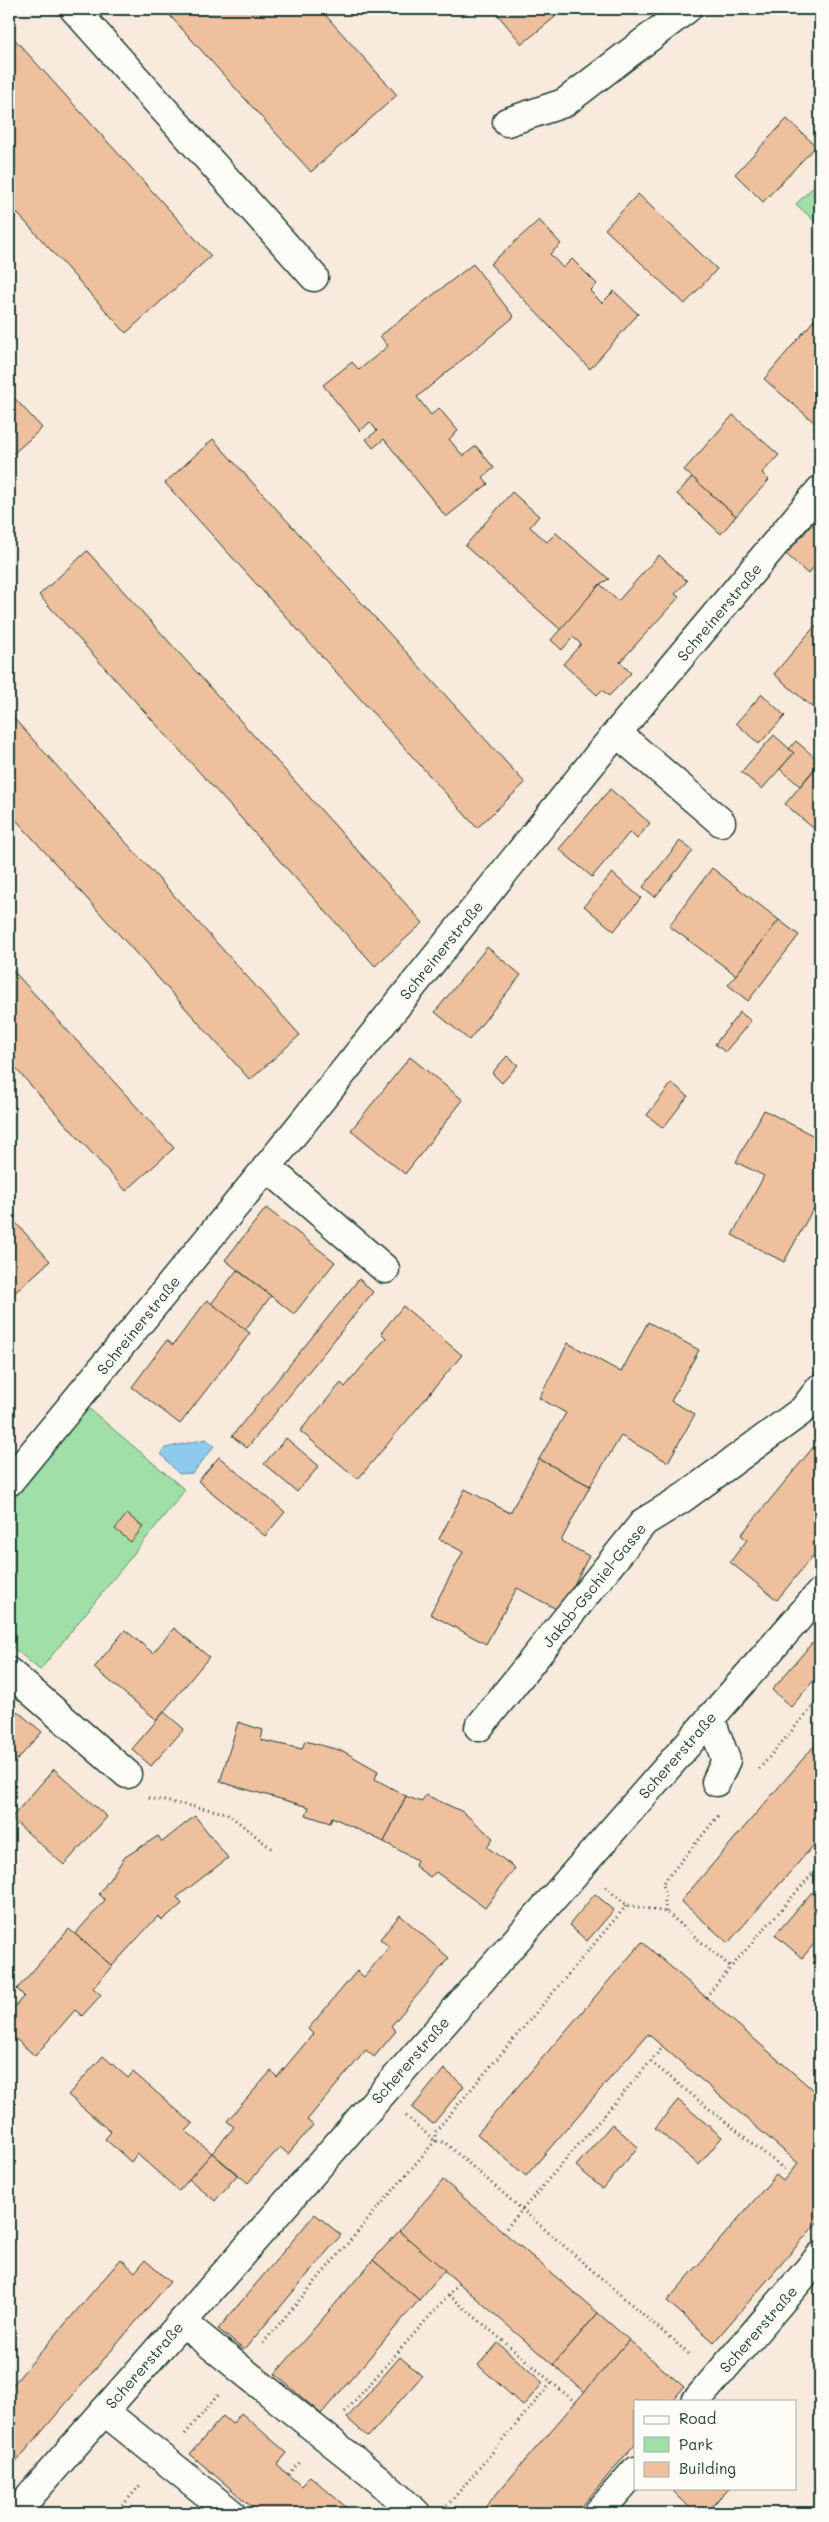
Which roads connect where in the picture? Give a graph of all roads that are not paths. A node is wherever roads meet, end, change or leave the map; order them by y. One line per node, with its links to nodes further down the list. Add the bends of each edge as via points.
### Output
1 (74, 9): 4 (street)
2 (687, 9): 3 (street, via 564,103)
3 (507, 122)
4 (314, 277)
5 (820, 490): 6 (street, Schreinerstraße)
6 (617, 733): 7 (street); 8 (street, Schreinerstraße)
7 (721, 822)
8 (267, 1167): 9 (street); 11 (street, Schreinerstraße)
9 (385, 1269)
10 (820, 1388): 15 (street, Jakob-Gschiel-Gasse, via 803,1410 683,1498 644,1522)
11 (9, 1482)
12 (816, 1607): 14 (street, Schererstraße)
13 (9, 1672): 16 (street)
14 (710, 1718): 17 (street, via 726,1760); 19 (street, Schererstraße)
15 (480, 1727)
16 (127, 1774)
17 (716, 1782)
18 (820, 2256): 20 (street, Schererstraße)
19 (182, 2322): 21 (street, Schererstraße); 25 (street)
20 (697, 2400)
21 (104, 2412): 23 (street, Schererstraße); 24 (street)
22 (634, 2472): 26 (street)
23 (15, 2513)
24 (230, 2513)
25 (416, 2513)
26 (598, 2513)

